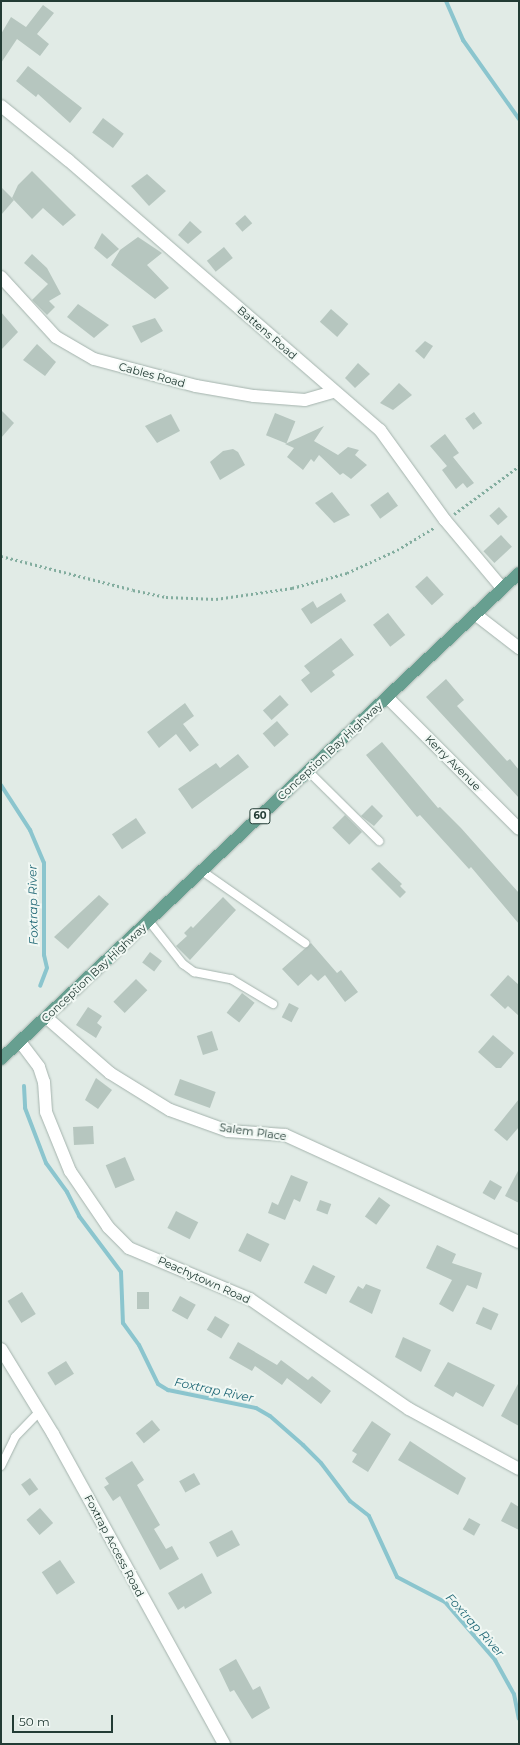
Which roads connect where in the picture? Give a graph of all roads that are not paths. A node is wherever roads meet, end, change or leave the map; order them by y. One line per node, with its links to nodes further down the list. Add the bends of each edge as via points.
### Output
1 (1, 106): 3 (street, Battens Road, via 68,160)
2 (1, 277): 3 (street, Cables Road, via 56,337 94,359 196,386 254,396 305,400)
3 (333, 392): 5 (street, Battens Road, via 380,430 445,520)
4 (519, 574): 5 (main road, Conception Bay Highway / 60)
5 (502, 588): 6 (main road, Conception Bay Highway / 60)
6 (475, 614): 7 (street); 8 (main road, Conception Bay Highway / 60)
7 (519, 648)
8 (388, 698): 9 (main road, Conception Bay Highway / 60); 10 (street, Kerry Avenue)
9 (308, 771): 11 (lane); 12 (main road, Conception Bay Highway / 60)
10 (519, 829)
11 (379, 841)
12 (202, 871): 13 (main road, Conception Bay Highway / 60); 14 (lane)
13 (149, 921): 15 (lane, via 183,964 194,972 231,979); 16 (main road, Conception Bay Highway / 60)
14 (305, 943)
15 (273, 1004)
16 (47, 1018): 17 (main road, Conception Bay Highway / 60); 19 (street, Salem Place, via 110,1073 170,1110 228,1131 285,1135)
17 (20, 1042): 18 (main road, Conception Bay Highway / 60); 23 (street, Peachytown Road, via 38,1067 44,1082 46,1112 70,1171 108,1227 129,1248 250,1299 409,1410)
18 (1, 1059)
19 (519, 1242)
20 (1, 1349): 21 (street, Foxtrap Access Road)
21 (40, 1410): 22 (lane, via 15,1437); 24 (street, Foxtrap Access Road)
22 (1, 1466)
23 (519, 1469)
24 (224, 1744)

